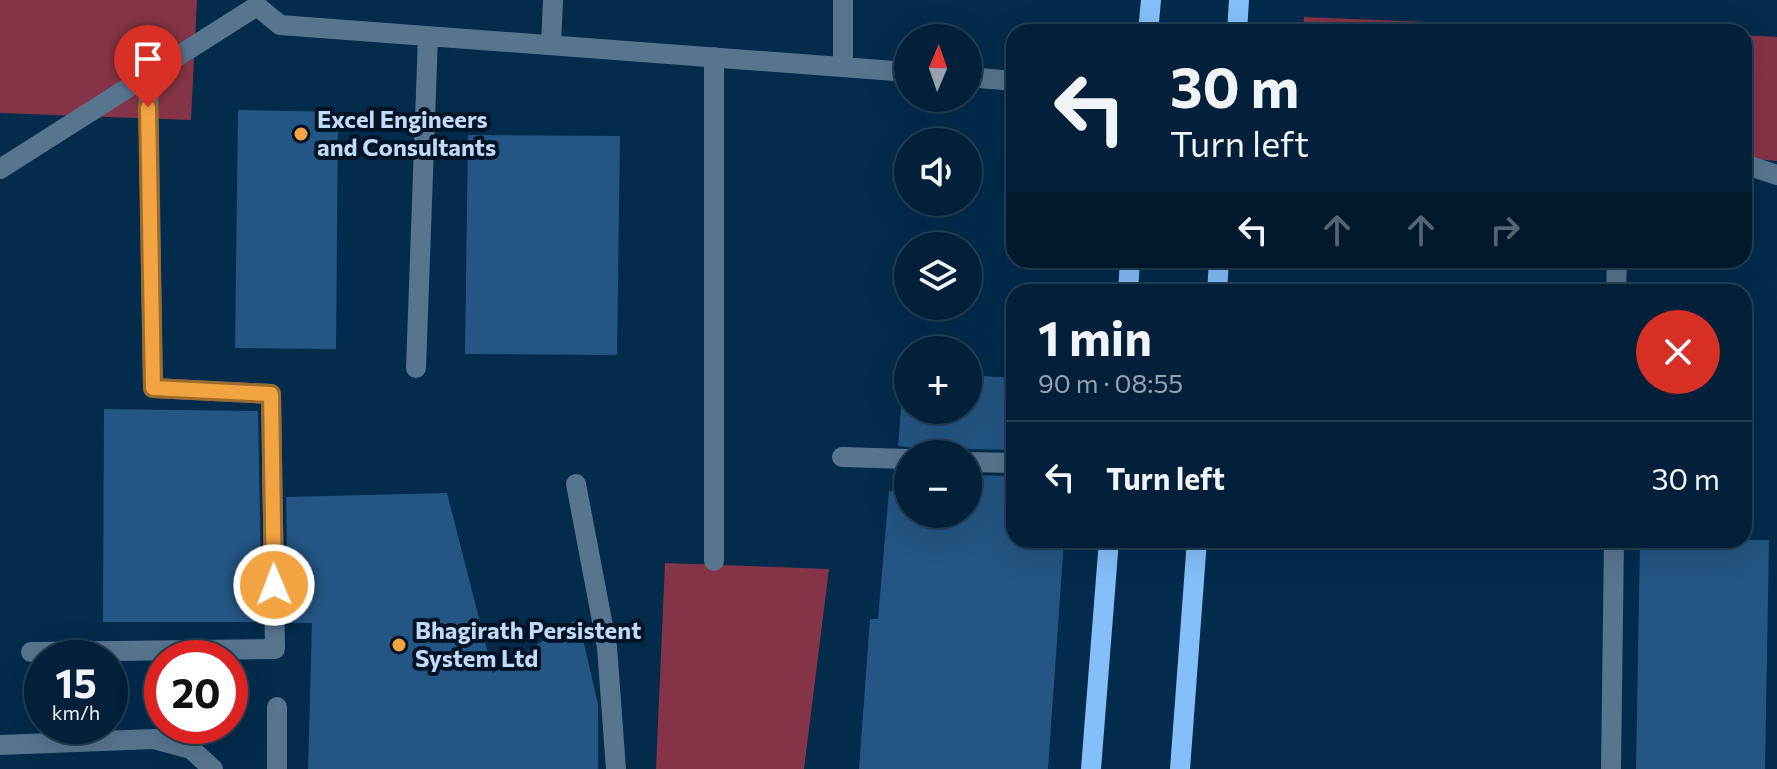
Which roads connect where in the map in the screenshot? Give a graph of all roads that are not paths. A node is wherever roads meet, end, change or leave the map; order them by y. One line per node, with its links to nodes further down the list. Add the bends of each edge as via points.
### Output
1 (553, 0): 9 (street)
2 (843, 0): 11 (street)
3 (1151, 0): 6 (main road)
4 (1239, 0): 7 (main road)
5 (256, 3): 8 (street, via 280,25); 13 (street)
6 (1149, 24)
7 (1238, 24)
8 (428, 36): 9 (street); 19 (street)
9 (551, 45): 10 (street)
10 (714, 57): 11 (street); 28 (street)
11 (843, 67): 12 (street)
12 (894, 71)
13 (148, 75): 17 (street); 29 (street, via 153,388 271,394 275,649)
14 (982, 78): 15 (street)
15 (1006, 80)
16 (1752, 167): 18 (street)
17 (0, 169)
18 (1777, 175)
19 (416, 368)
20 (842, 457): 21 (street)
21 (894, 459)
22 (982, 462): 23 (street)
23 (1006, 463)
24 (576, 484): 34 (street, via 607,647)
25 (1108, 548): 35 (main road)
26 (1196, 548): 36 (main road)
27 (1614, 548): 37 (street)
28 (714, 561)
29 (128, 651)
30 (277, 707): 33 (street)
31 (0, 745): 32 (street, via 154,739 191,749)
32 (213, 769)
33 (277, 769)
34 (616, 769)
35 (1091, 769)
36 (1180, 769)
37 (1611, 769)

